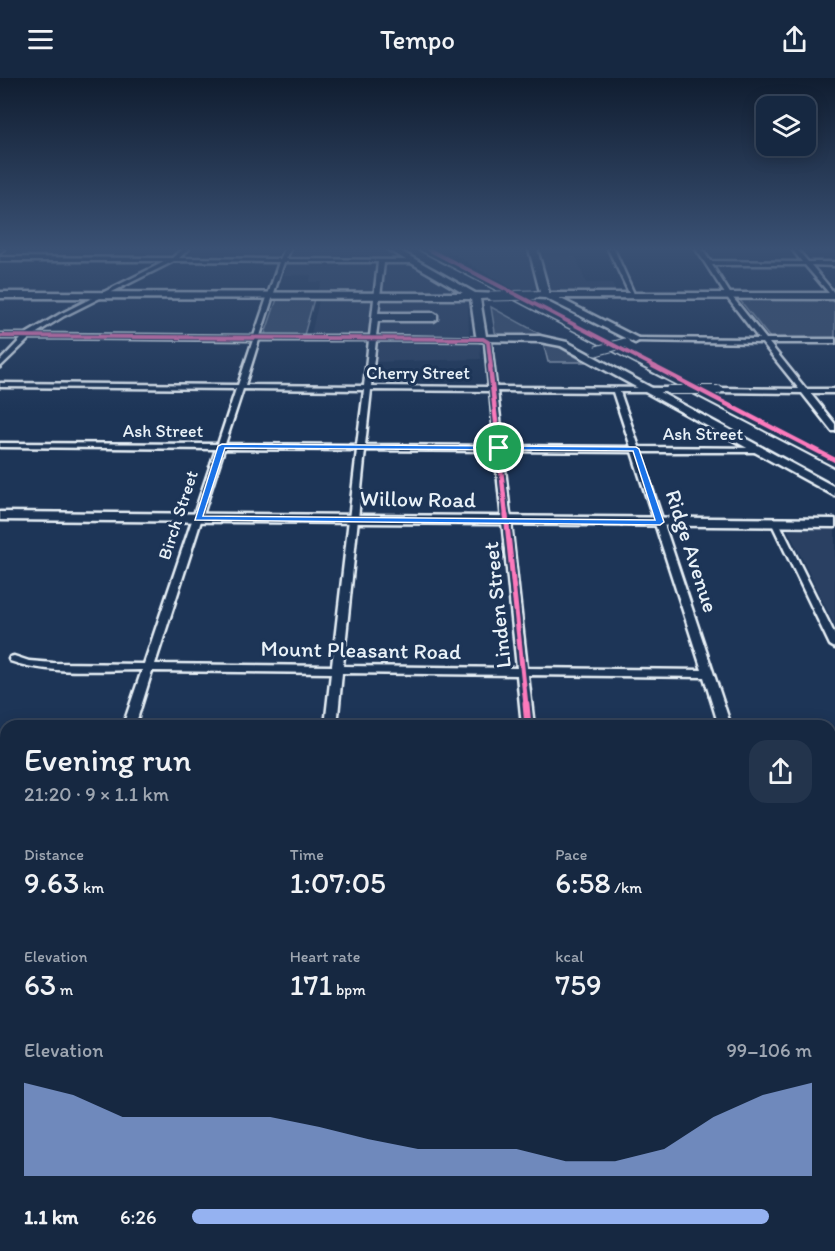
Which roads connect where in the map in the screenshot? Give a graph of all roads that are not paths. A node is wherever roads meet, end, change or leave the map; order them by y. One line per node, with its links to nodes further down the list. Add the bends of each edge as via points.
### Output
1 (85, 304): 10 (street)
2 (269, 304): 11 (street, Birch Street)
3 (376, 304): 7 (street)
4 (478, 304): 13 (main road)
5 (562, 304): 16 (main road)
6 (735, 304): 14 (street)
7 (375, 317): 8 (street); 12 (street)
8 (434, 317)
9 (0, 336): 10 (street)
10 (28, 336): 11 (street); 18 (street)
11 (258, 337): 12 (street); 20 (street, Birch Street)
12 (373, 338): 13 (street); 21 (street)
13 (483, 339): 17 (main road, via 546,340); 22 (street, Linden Street, via 488,342)
14 (765, 341): 15 (street); 16 (street); 25 (street)
15 (835, 341)
16 (630, 342): 17 (main road, bridge)
17 (583, 354): 24 (main road)
18 (0, 365)
19 (0, 385): 20 (street, Cherry Street)
20 (242, 387): 21 (street, Cherry Street); 29 (street, Birch Street)
21 (368, 388): 22 (street, Cherry Street); 30 (street)
22 (493, 388): 23 (street, Cherry Street); 31 (street, Linden Street)
23 (616, 389): 24 (street, Cherry Street); 32 (street, Ridge Avenue)
24 (650, 390): 25 (street, Cherry Street, bridge); 33 (main road)
25 (805, 391): 26 (street, Cherry Street); 27 (street)
26 (835, 391)
27 (835, 429)
28 (0, 445): 29 (street, Ash Street)
29 (222, 446): 30 (street, Ash Street); 36 (street, Birch Street)
30 (361, 446): 31 (street, Ash Street); 37 (street)
31 (499, 448): 32 (street, Ash Street); 38 (street, Linden Street)
32 (636, 449): 33 (street, Ash Street); 39 (street, Ridge Avenue)
33 (758, 450): 34 (main road)
34 (835, 492)
35 (0, 516): 36 (main road, Willow Road)
36 (198, 518): 37 (main road, Willow Road); 44 (street, Birch Street)
37 (353, 520): 38 (main road, Willow Road); 45 (street)
38 (506, 521): 39 (main road, Willow Road); 46 (street, Linden Street)
39 (660, 522): 41 (main road, Willow Road); 47 (street, Ridge Avenue)
40 (835, 523): 41 (main road, Willow Road)
41 (776, 524): 42 (street)
42 (835, 645)
43 (14, 659): 44 (street, Mount Pleasant Road, via 53,666)
44 (148, 667): 45 (street, Mount Pleasant Road); 48 (street, Birch Street)
45 (337, 669): 46 (street, Mount Pleasant Road); 49 (street)
46 (522, 671): 47 (street, Mount Pleasant Road); 50 (street, Linden Street)
47 (708, 674): 51 (street, Ridge Avenue)
48 (131, 720)
49 (332, 720)
50 (527, 720)
51 (722, 720)

